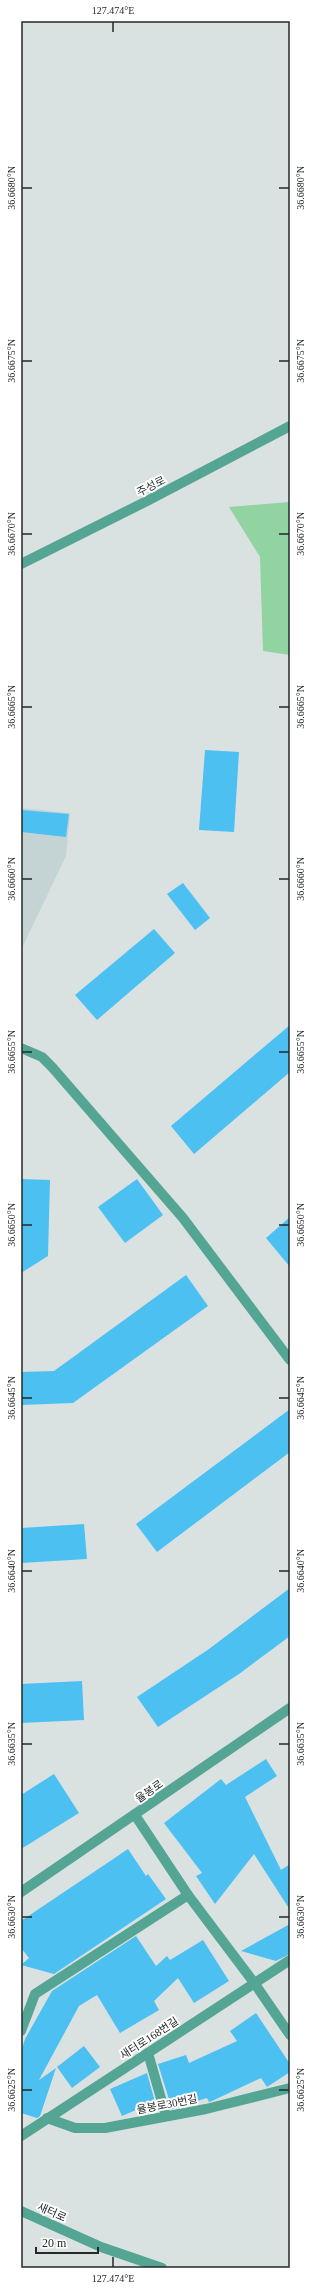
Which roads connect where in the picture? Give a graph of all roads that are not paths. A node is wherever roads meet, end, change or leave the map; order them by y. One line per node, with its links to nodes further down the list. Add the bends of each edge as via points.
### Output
1 (290, 426): 2 (street, 주성로)
2 (21, 564)
3 (21, 1048): 4 (street, via 42,1057 52,1067 183,1218)
4 (290, 1360)
5 (290, 1708): 6 (street, 율봉로)
6 (136, 1815): 7 (street, 율봉로); 8 (street)
7 (21, 1892)
8 (188, 1895): 10 (street); 11 (street, via 35,1994)
9 (290, 1960): 10 (street, 새터로168번길)
10 (255, 1984): 12 (street); 13 (street, 새터로168번길)
11 (21, 2031)
12 (290, 2035)
13 (148, 2053): 15 (street); 16 (street, 새터로168번길)
14 (290, 2088): 15 (street, 율봉로30번길)
15 (166, 2116): 16 (street, 율봉로30번길, via 105,2128 75,2128)
16 (47, 2118): 17 (street, 새터로168번길)
17 (21, 2136)
18 (21, 2211): 19 (street, 새터로, via 102,2247)
19 (162, 2268)

